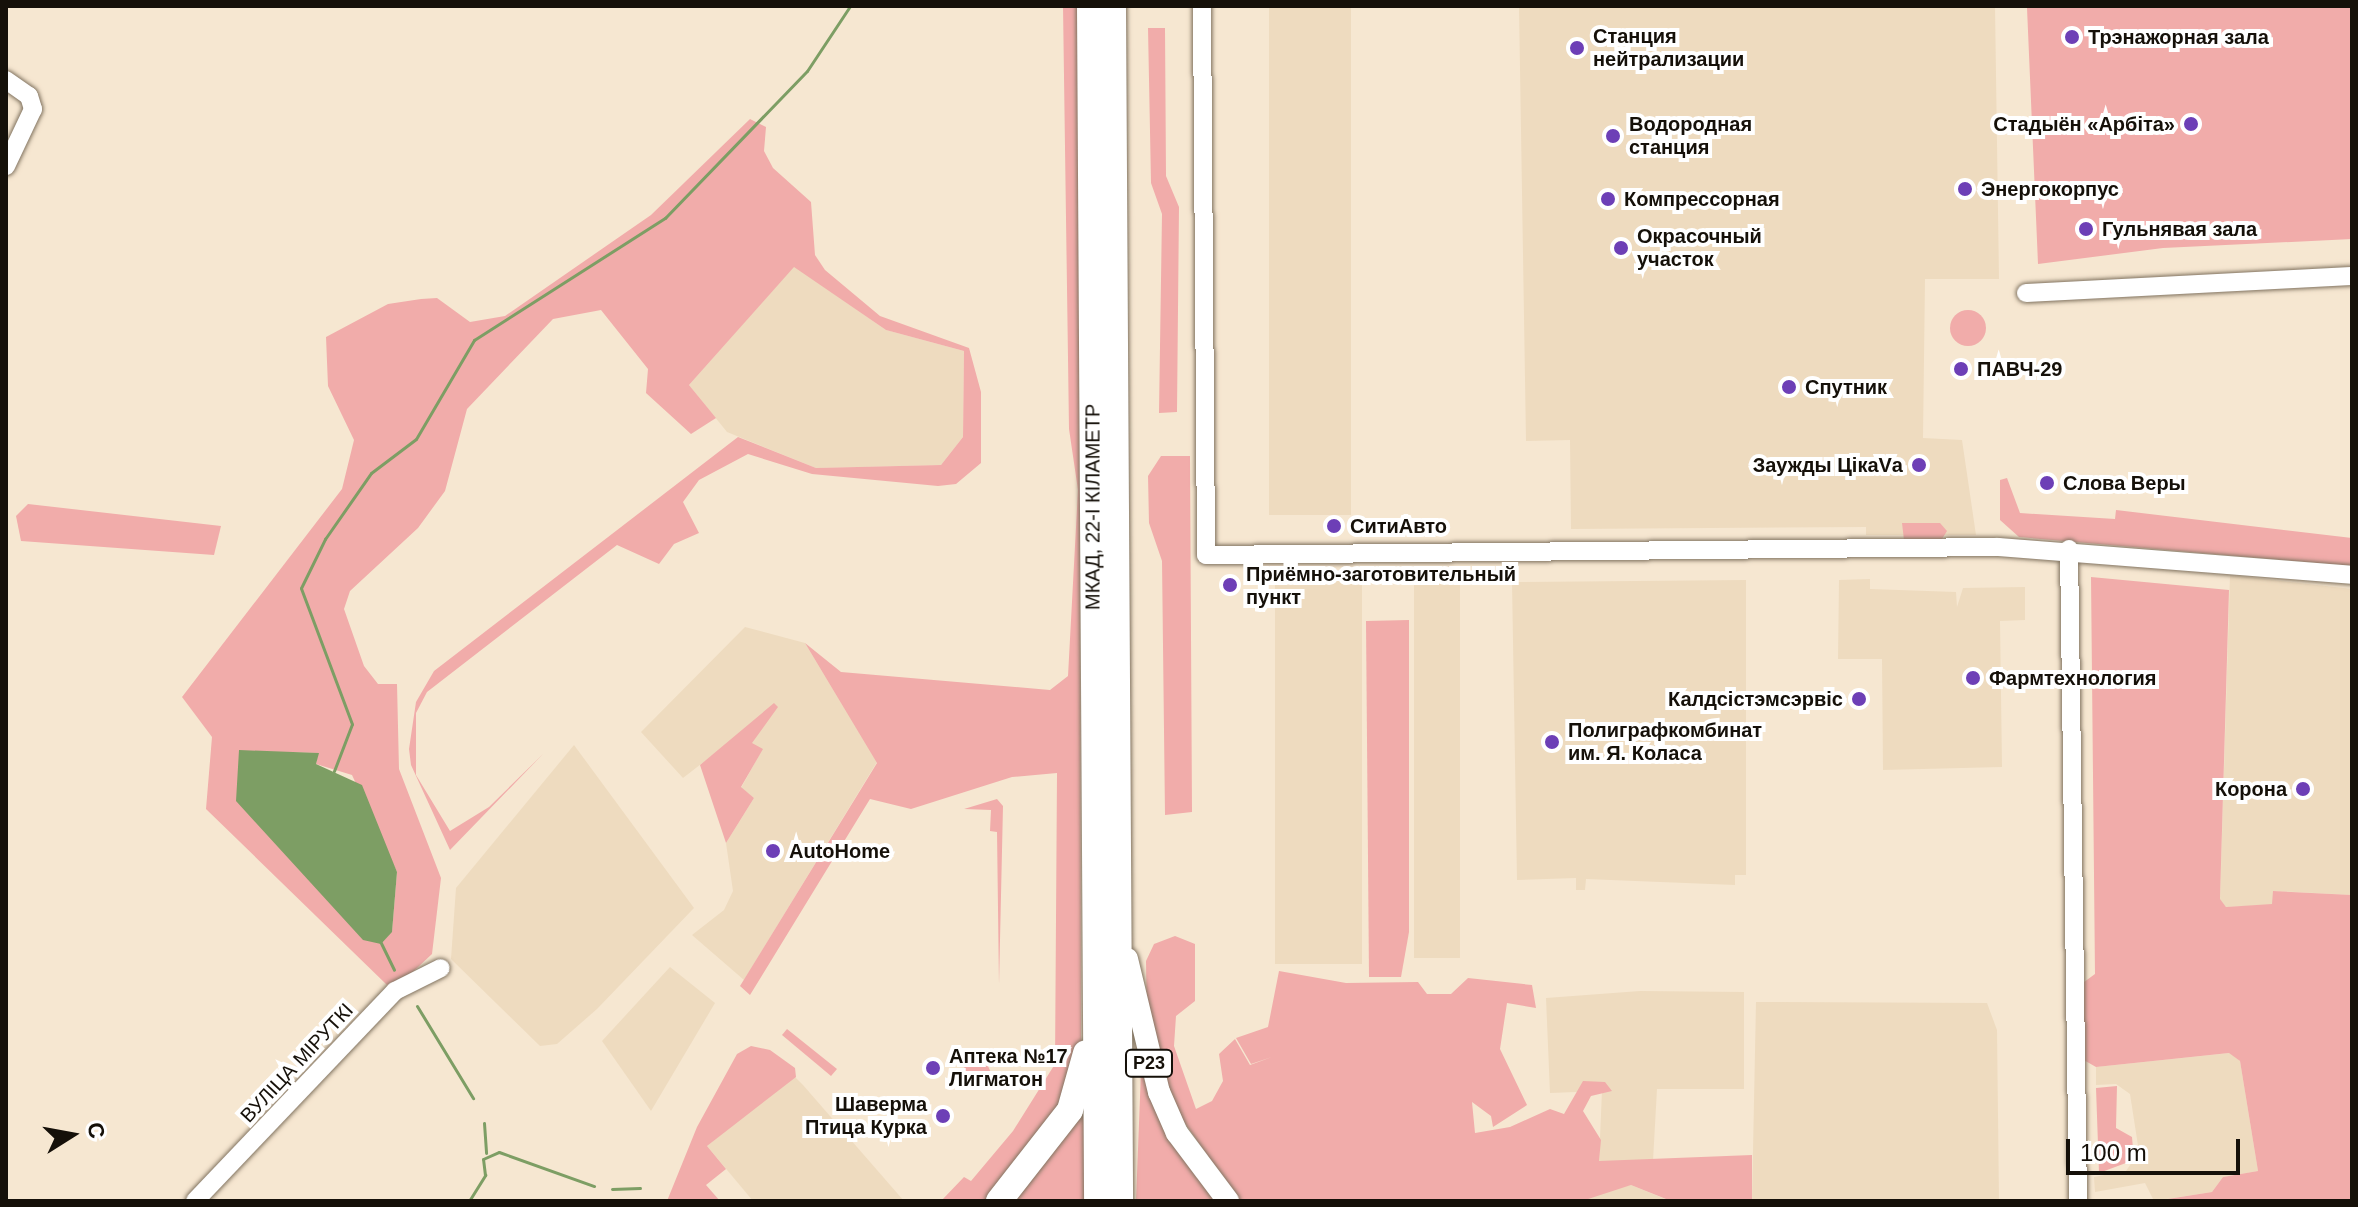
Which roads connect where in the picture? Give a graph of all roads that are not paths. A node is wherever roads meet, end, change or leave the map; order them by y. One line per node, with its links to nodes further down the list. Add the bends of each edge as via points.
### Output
1 (1090, 6): 14 (highway, МКАД, 22-І КІЛАМЕТР)
2 (1113, 6): 12 (highway, МКАД, 22-І КІЛАМЕТР)
3 (1202, 6): 8 (street, via 1206,555)
4 (6, 80): 5 (street, via 29,96 33,118)
5 (6, 166)
6 (2352, 276): 7 (street)
7 (2026, 293)
8 (2069, 549): 9 (street); 20 (street)
9 (2102, 551): 10 (street); 11 (street, via 2163,566)
10 (2352, 575)
11 (2352, 585)
12 (1121, 921): 14 (highway, МКАД, 22-І КІЛАМЕТР); 19 (main road, Р23, via 1159,1092 1177,1133)
13 (441, 968): 15 (street, ВУЛІЦА МІРУТКІ, via 395,991)
14 (1104, 1001): 16 (highway, via 1070,1110); 17 (highway); 18 (highway)
15 (195, 1201)
16 (999, 1201)
17 (1097, 1201)
18 (1120, 1201)
19 (1228, 1201)
20 (2078, 1201)

